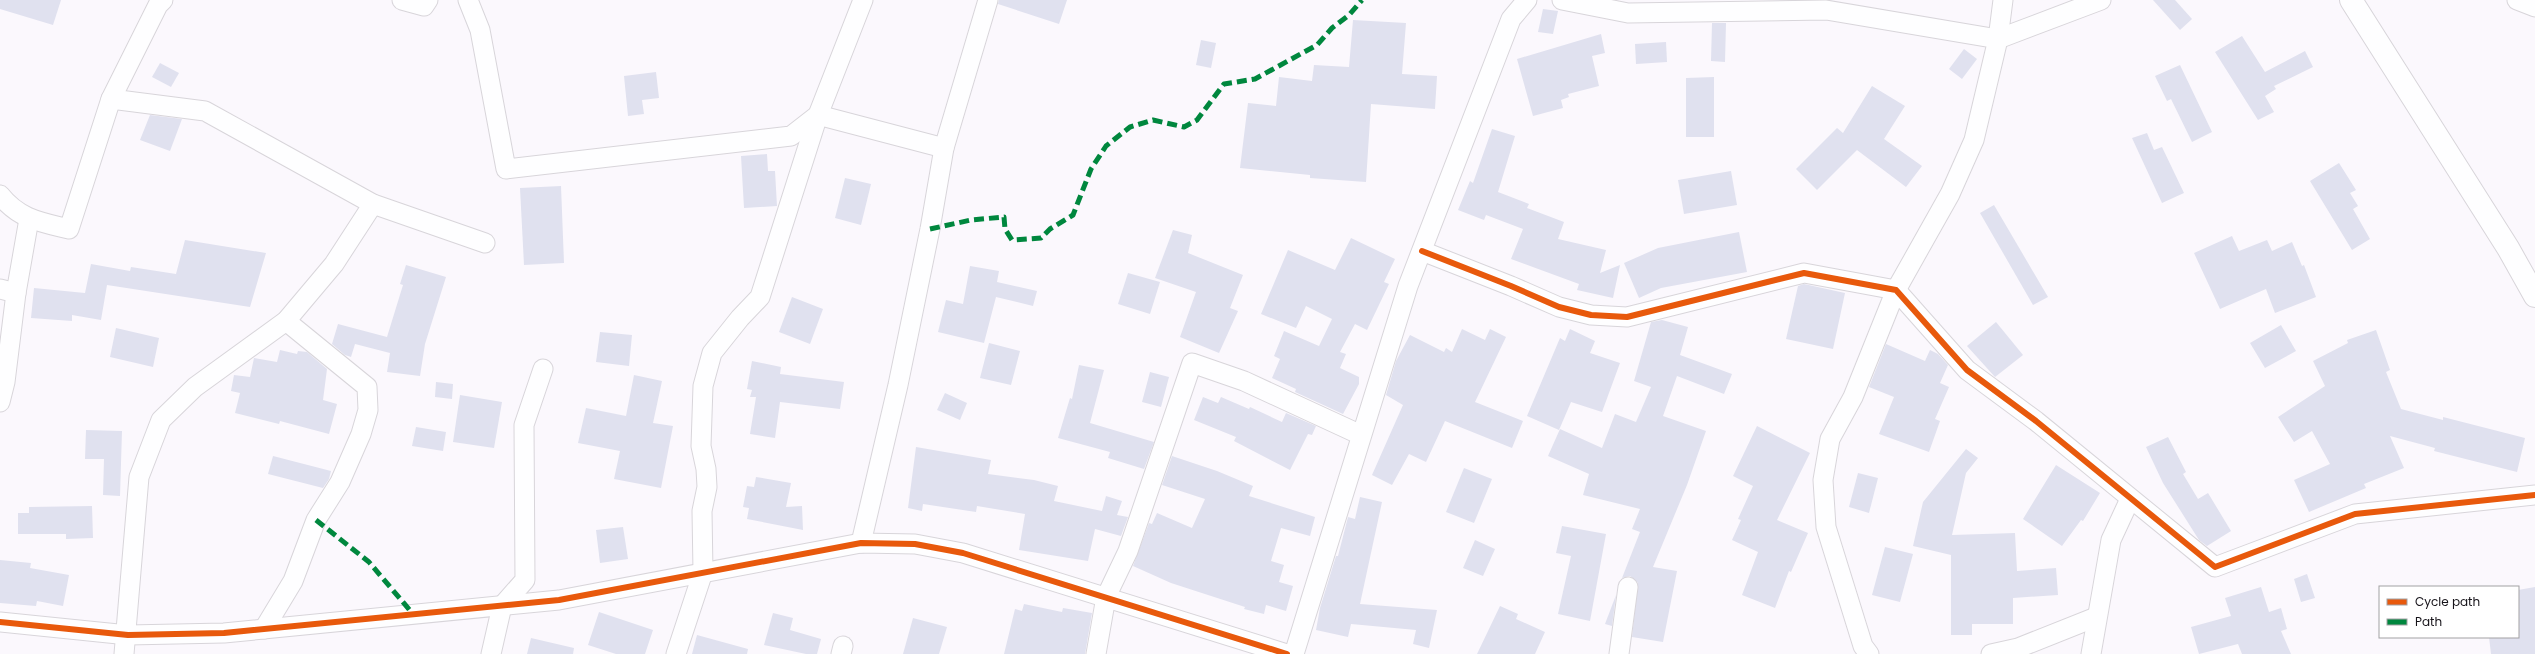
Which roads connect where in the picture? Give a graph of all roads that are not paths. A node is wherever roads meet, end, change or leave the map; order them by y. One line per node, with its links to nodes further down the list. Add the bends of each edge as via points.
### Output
1 (163, 0): 15 (street, via 158,5)
2 (402, 0): 3 (street, via 424,6)
3 (428, 0)
4 (468, 0): 16 (street, via 480,30 506,169 791,136)
5 (863, 0): 16 (street)
6 (988, 0): 17 (street)
7 (1527, 0): 22 (street, via 1511,19)
8 (1562, 0): 14 (street, via 1628,13 1826,10)
9 (2003, 0): 14 (street)
10 (2101, 0): 14 (street)
11 (2351, 0): 25 (street, via 2508,248)
12 (2517, 0): 13 (street)
13 (2535, 8)
14 (1998, 39): 23 (street, via 1974,140 1950,194)
15 (111, 99): 19 (street, via 205,111); 20 (street, via 69,229)
16 (818, 115): 17 (street); 33 (street, via 760,297 712,353 703,386 701,446 707,487 702,511)
17 (944, 148): 32 (street, via 898,385)
18 (0, 195): 20 (street, via 8,204)
19 (373, 204): 21 (street); 26 (street, via 334,264)
20 (30, 219): 24 (street)
21 (485, 243)
22 (1422, 252): 23 (street, via 1559,307 1591,315 1627,317 1804,273); 29 (street, via 1408,286)
23 (1896, 290): 31 (street, via 1968,370 2036,421); 48 (street, via 1853,397 1830,439 1823,480 1826,527 1863,646)
24 (8, 291): 28 (street, via 6,382)
25 (2535, 296)
26 (286, 321): 39 (street, via 367,387 368,410 340,482 316,520 293,581); 40 (street, via 195,387 161,420 139,477)
27 (543, 369): 36 (street, via 524,425 525,580)
28 (0, 402)
29 (1361, 435): 35 (street, via 1244,381 1192,364 1128,551); 46 (street)
30 (2535, 494): 31 (street, via 2355,514 2215,567)
31 (2130, 499): 37 (street, via 2111,540)
32 (861, 544): 33 (street); 35 (street, via 915,544 963,553)
33 (703, 572): 36 (street, via 559,600); 43 (street)
34 (1628, 587): 47 (street)
35 (1106, 597): 44 (street); 45 (street)
36 (502, 606): 39 (street); 42 (street)
37 (2096, 617): 49 (street, via 2018,648); 50 (street)
38 (0, 622): 40 (street)
39 (264, 629): 40 (street, via 224,633)
40 (128, 635): 41 (street)
41 (124, 654)
42 (491, 654)
43 (676, 654)
44 (1096, 654)
45 (1287, 654)
46 (1294, 654)
47 (1619, 654)
48 (1868, 654)
49 (1991, 654)
50 (2091, 654)

